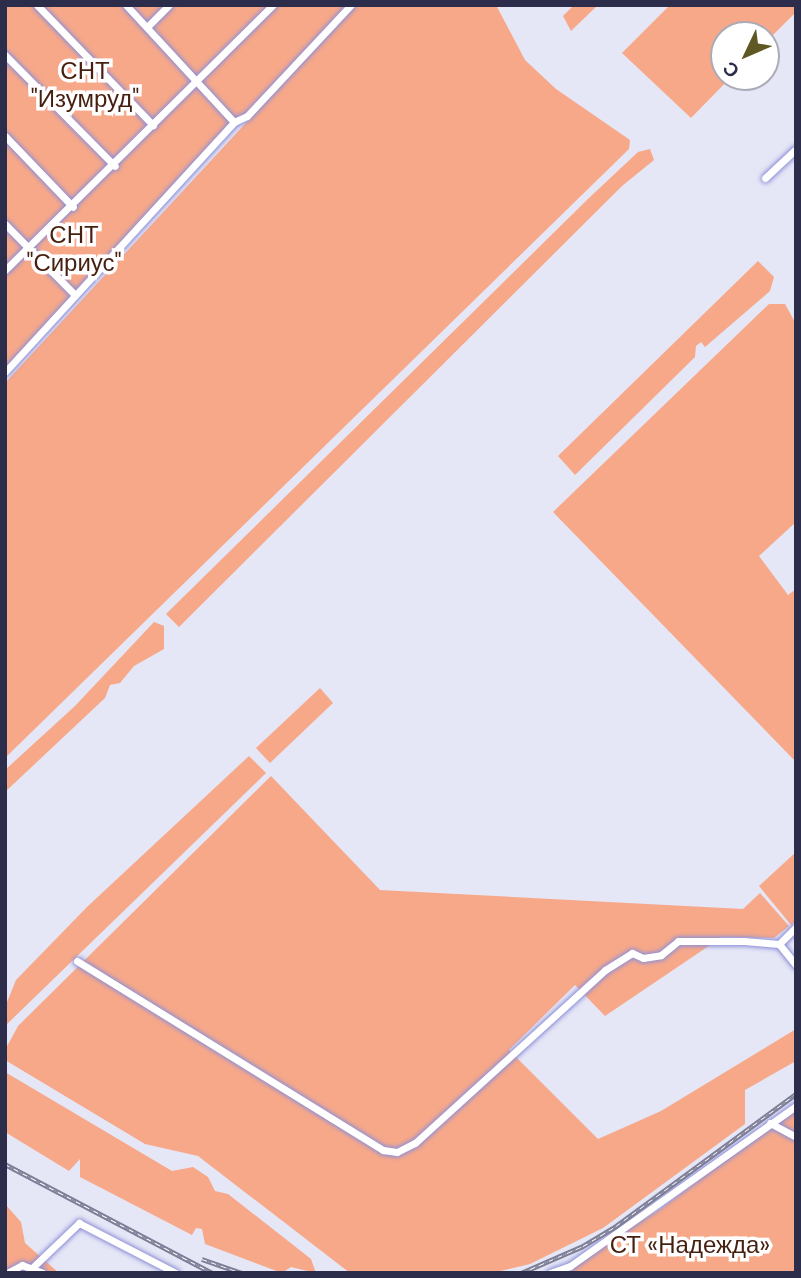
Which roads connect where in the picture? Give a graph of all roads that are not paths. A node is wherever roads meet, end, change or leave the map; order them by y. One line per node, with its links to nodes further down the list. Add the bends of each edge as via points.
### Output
1 (37, 5): 10 (street)
2 (126, 5): 6 (street)
3 (169, 5): 6 (street)
4 (273, 5): 8 (street)
5 (351, 5): 9 (street, via 247,116)
6 (147, 27): 8 (street)
7 (5, 55): 13 (street)
8 (197, 81): 9 (street); 10 (street)
9 (234, 122): 19 (street)
10 (153, 125): 13 (street)
11 (5, 136): 15 (street)
12 (796, 149): 14 (street)
13 (115, 166): 15 (street)
14 (765, 178)
15 (73, 208): 17 (street)
16 (5, 224): 17 (street)
17 (29, 248): 18 (street); 19 (street)
18 (5, 270)
19 (74, 294): 20 (street)
20 (5, 372)
21 (796, 927): 22 (street)
22 (779, 944): 23 (street, via 702,939 678,941 661,955 643,958 632,953 605,970 415,1143 397,1152 383,1150); 24 (street)
23 (77, 961)
24 (796, 965)
25 (796, 1106): 26 (street)
26 (770, 1123): 27 (street); 32 (street, via 570,1266)
27 (796, 1138)
28 (33, 1267): 29 (street, via 22,1265); 30 (street); 31 (street, via 79,1223)
29 (7, 1273)
30 (43, 1273)
31 (176, 1273)
32 (550, 1273)

